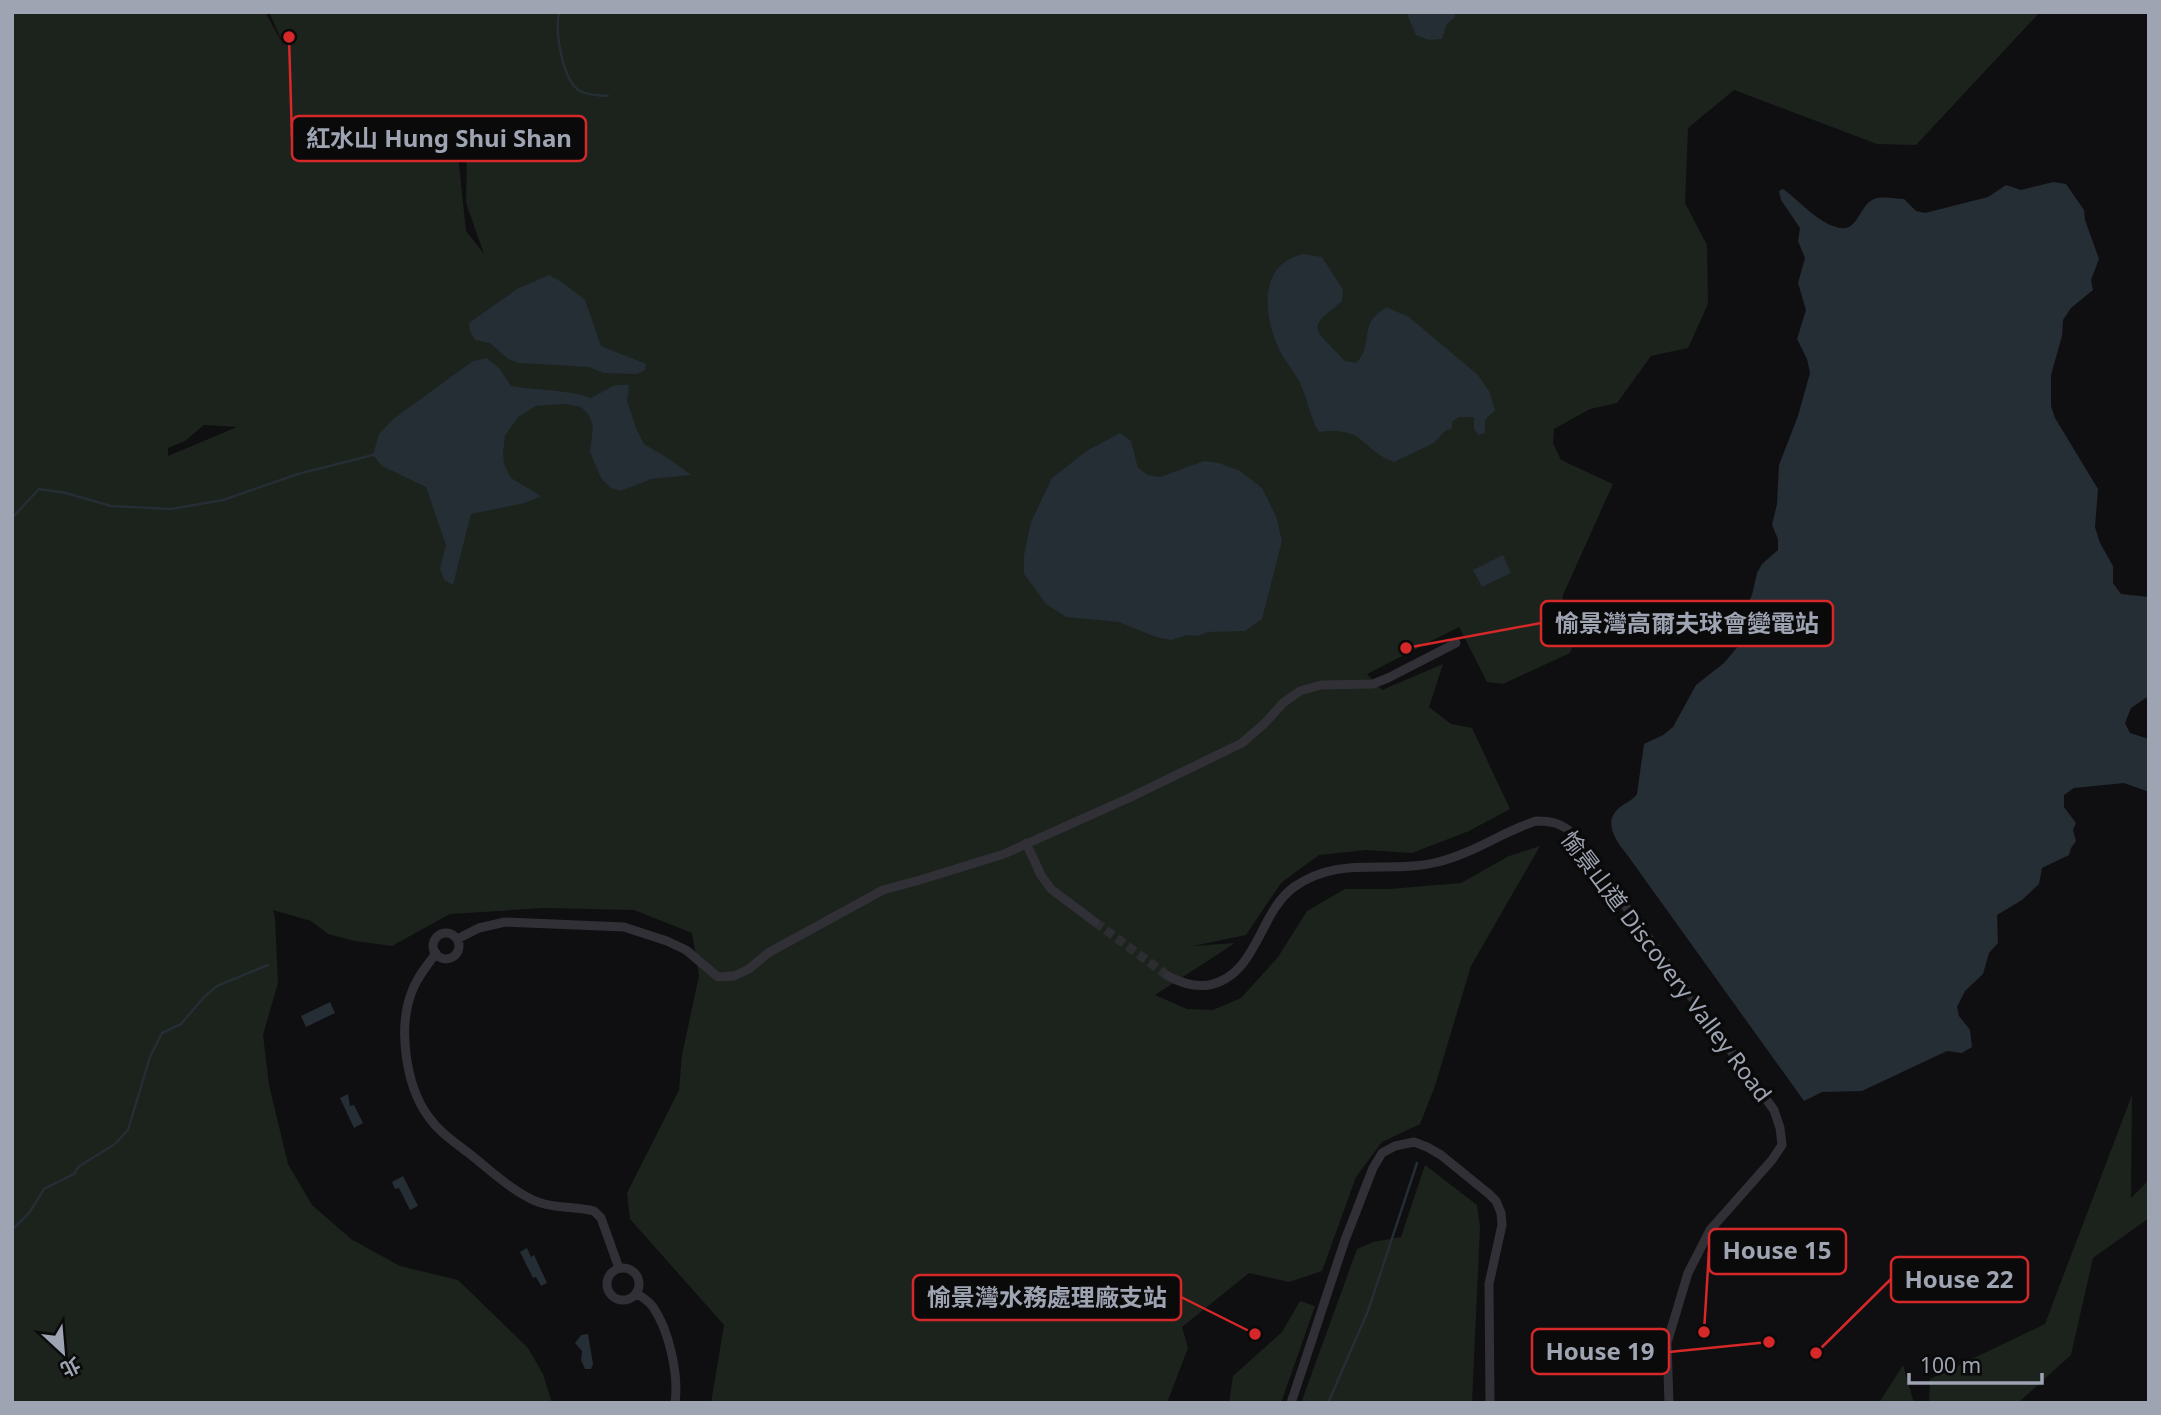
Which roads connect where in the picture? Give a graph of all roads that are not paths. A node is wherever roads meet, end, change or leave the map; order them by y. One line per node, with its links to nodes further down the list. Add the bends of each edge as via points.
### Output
1 (1456, 643): 2 (street, via 1373,684 1321,685 1300,691 1242,743)
2 (1026, 843): 3 (street, via 1052,889); 4 (street, via 883,890 806,930 734,976 718,976 686,950 624,927 505,922)
3 (1095, 922)
4 (457, 939): 5 (street, via 459,947 451,957); 5 (street, via 451,934 439,935 434,941)
5 (436, 953): 7 (street, via 410,996 406,1028 406,1059 428,1116 445,1135 534,1201 594,1212 601,1219)
6 (1168, 976): 12 (street, 愉景山道 Discovery Valley Road, via 1201,986 1230,976 1292,889 1310,878 1353,866 1404,868 1439,862 1536,821 1563,825 1573,833 1774,1110 1780,1128 1782,1145 1710,1230 1688,1273 1667,1343)
7 (619, 1268): 8 (street, via 630,1269 638,1277); 8 (street, via 608,1277 608,1292 620,1300)
8 (636, 1293): 9 (street, via 654,1308 670,1349)
9 (675, 1403)
10 (1291, 1403): 11 (street, via 1373,1168 1382,1153 1413,1142 1441,1155 1489,1194 1501,1213 1489,1284)
11 (1490, 1403)
12 (1669, 1403)

